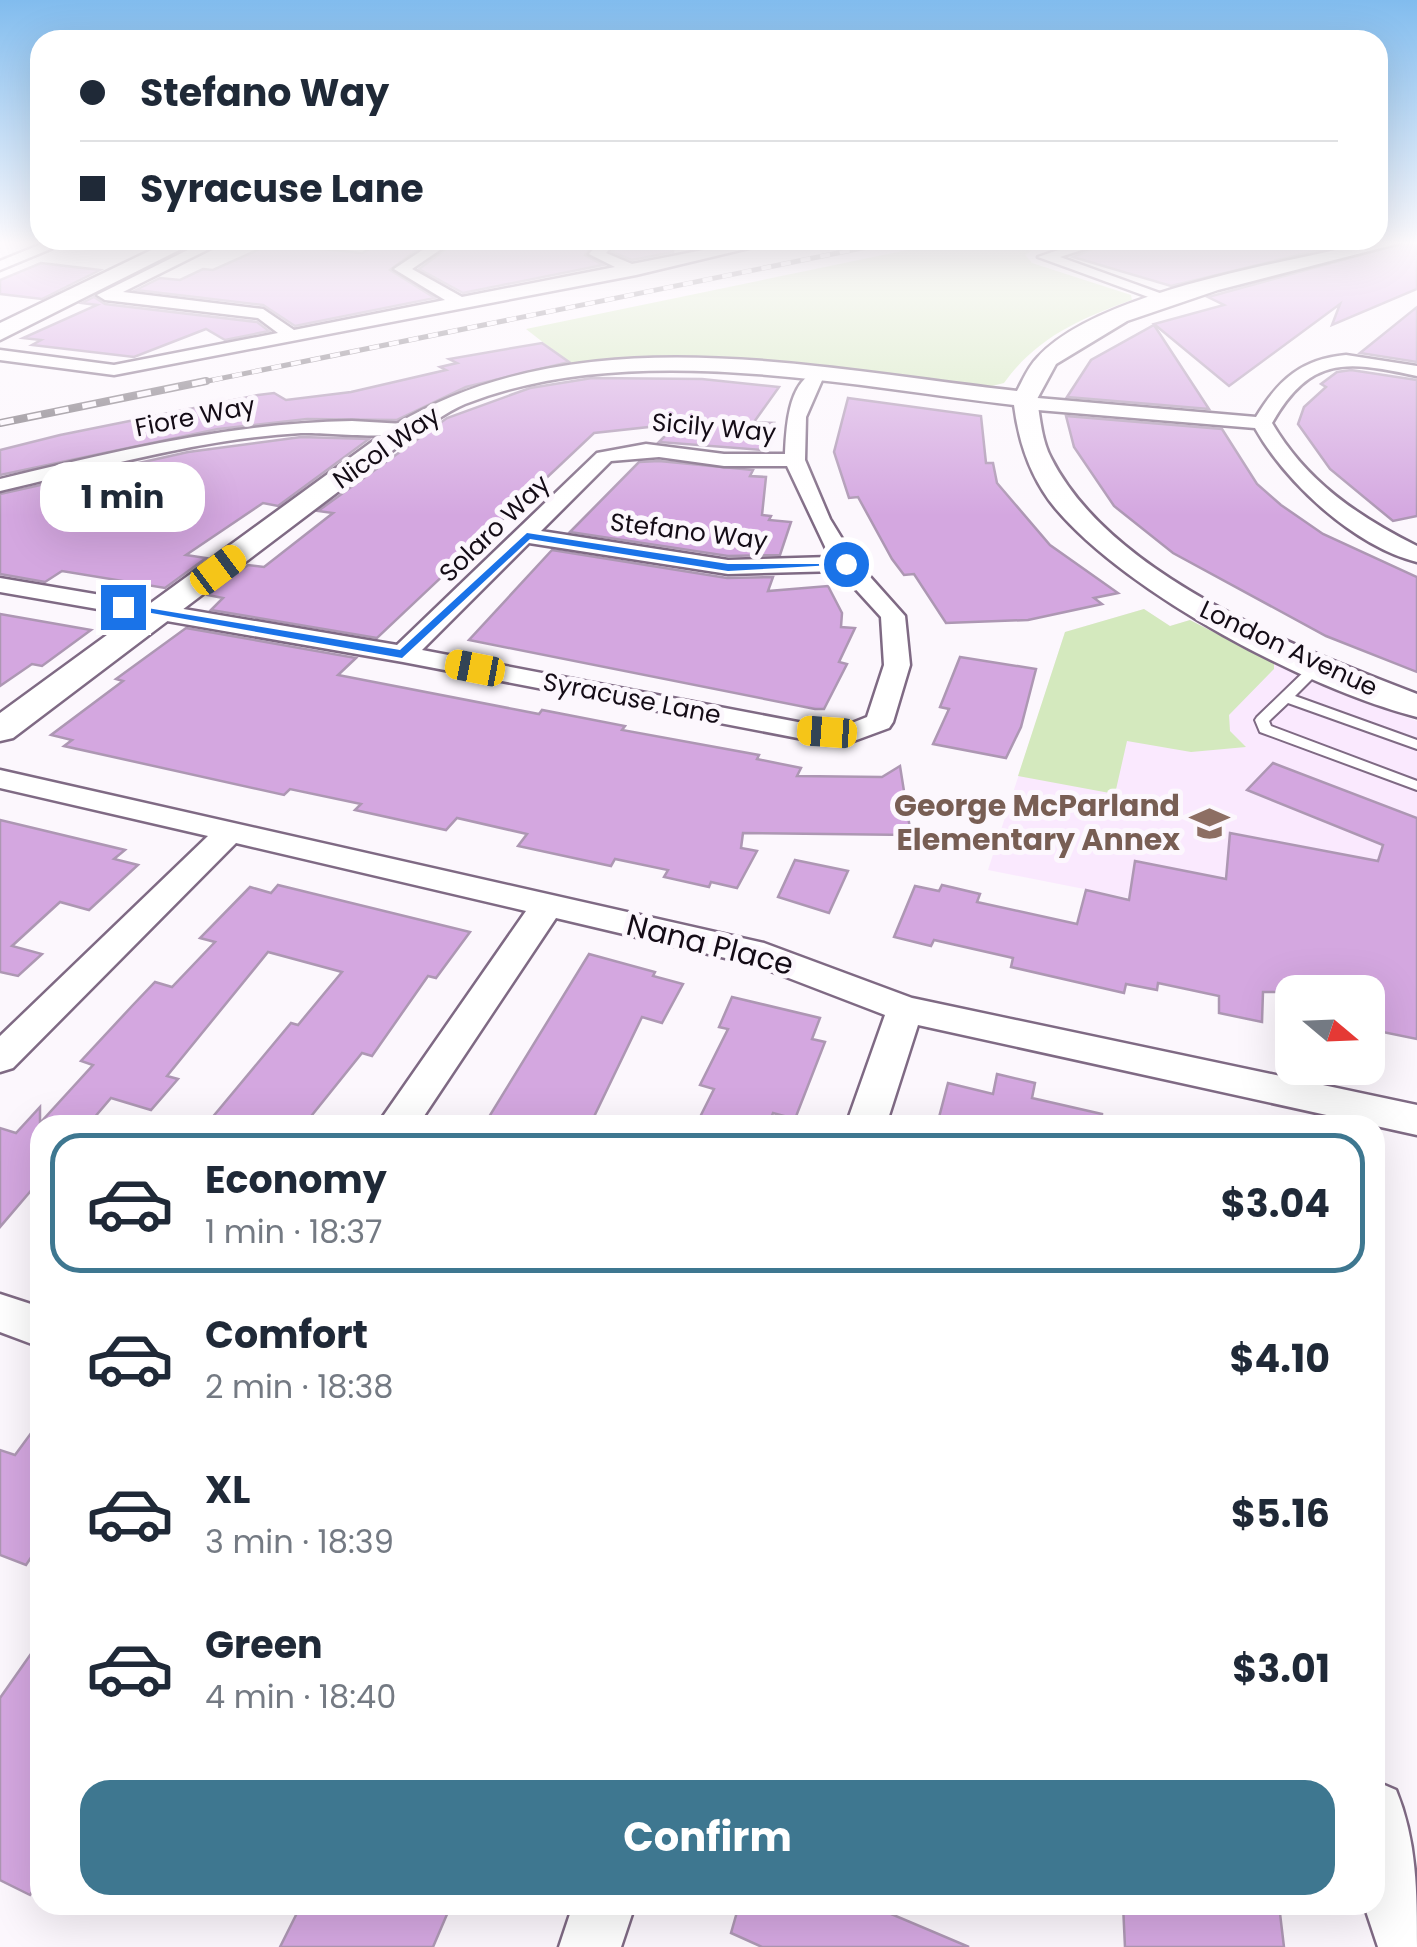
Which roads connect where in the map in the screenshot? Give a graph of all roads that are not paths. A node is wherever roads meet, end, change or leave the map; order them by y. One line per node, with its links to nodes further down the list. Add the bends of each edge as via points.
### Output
1 (289, 334): 4 (street)
2 (303, 334): 4 (street)
3 (1087, 334): 8 (street, via 1044,362)
4 (292, 336): 5 (street, via 114,370)
5 (0, 355)
6 (1417, 371): 9 (street, via 1340,358 1315,362 1276,396)
7 (814, 378): 8 (street, Nicol Way); 10 (street, Nicol Way, via 670,366 562,372 457,399); 12 (street, via 796,416)
8 (1026, 399): 9 (street, Nicol Way); 20 (street, London Avenue, via 1038,459 1079,516 1192,603)
9 (1262, 423): 15 (street, via 1312,490)
10 (404, 430): 13 (street, Fiore Way, via 281,425); 18 (street, Nicol Way)
11 (628, 448): 12 (street, Sicily Way); 14 (street, Solaro Way, via 604,457)
12 (795, 460): 16 (street)
13 (0, 486)
14 (527, 536): 16 (street, Stefano Way, via 728,568); 19 (street, Solaro Way)
15 (1417, 555)
16 (846, 564): 19 (street, Syracuse Lane, via 893,616 897,665 879,722 851,734 803,731)
17 (0, 586): 18 (street, Syracuse Lane)
18 (161, 614): 19 (street, Syracuse Lane); 23 (street, Nicol Way)
19 (402, 654)
20 (1317, 666): 21 (lane); 22 (street, London Avenue)
21 (1285, 697): 24 (lane); 26 (lane, via 1262,720 1265,730)
22 (1417, 706)
23 (0, 730)
24 (1417, 745)
25 (0, 779): 27 (street, Nana Place)
26 (1417, 786)
27 (230, 832): 28 (street, Nana Place); 30 (street)
28 (547, 906): 29 (street, Nana Place, via 764,955); 32 (street)
29 (906, 1009): 31 (street, Nana Place); 33 (street)
30 (0, 1058)
31 (1341, 1114)
32 (404, 1115)
33 (869, 1115)
34 (1385, 1117): 35 (street, Nana Place)
35 (1417, 1120)
36 (0, 1312): 37 (street)
37 (30, 1323)
38 (1385, 1864): 41 (street)
39 (601, 1915): 40 (street)
40 (590, 1947)
41 (1409, 1947)

